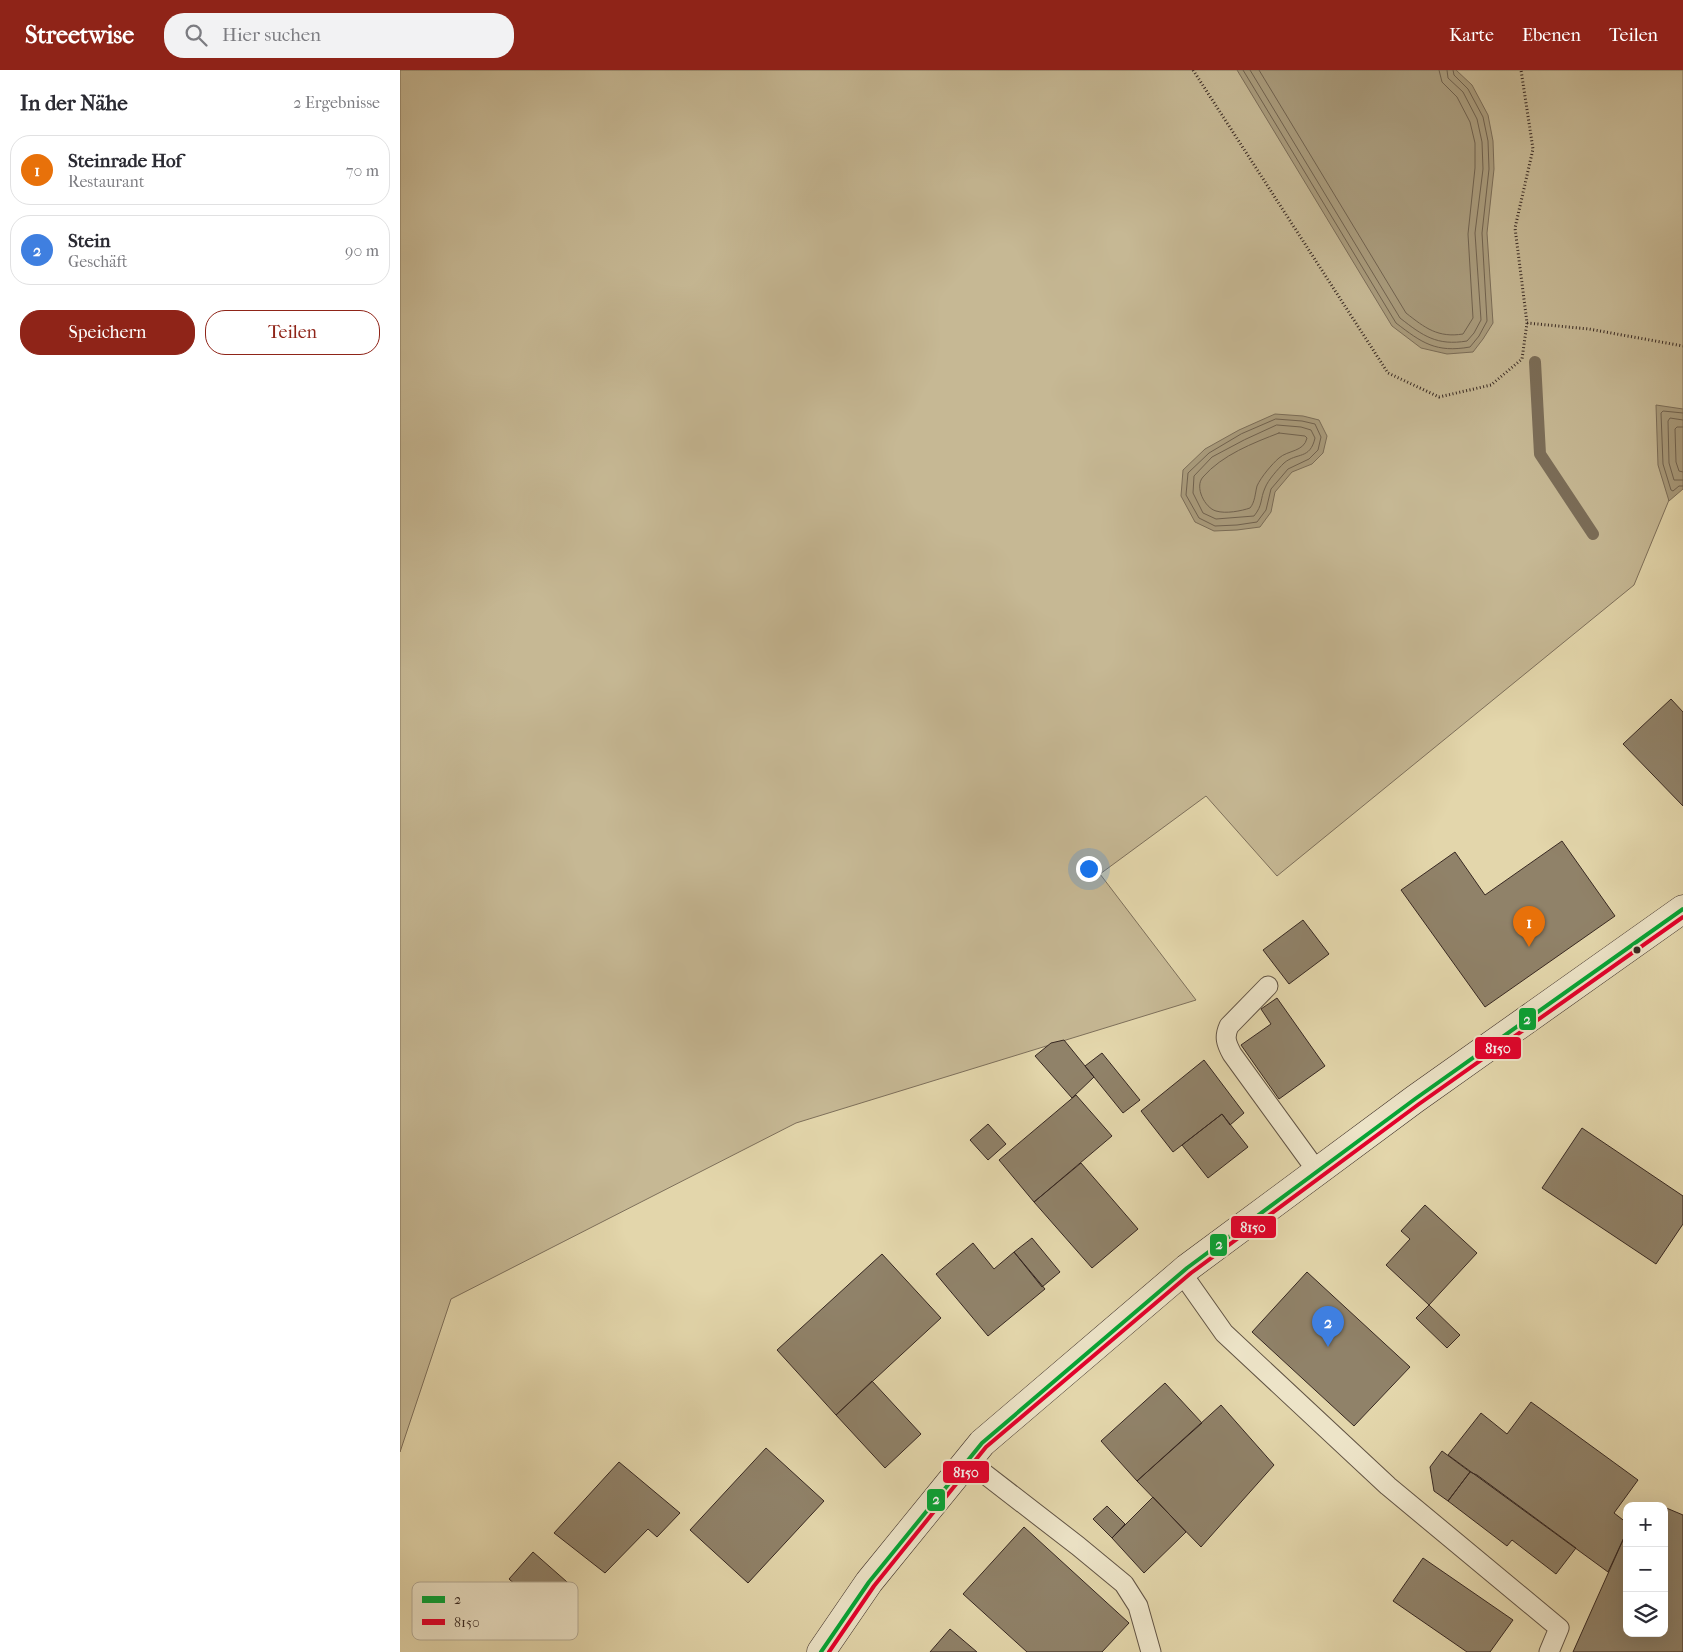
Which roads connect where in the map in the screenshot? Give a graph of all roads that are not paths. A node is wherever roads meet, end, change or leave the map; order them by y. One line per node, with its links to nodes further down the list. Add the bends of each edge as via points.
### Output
1 (1683, 909): 3 (main road)
2 (1268, 986): 3 (lane, via 1229,1026 1225,1034 1226,1043)
3 (1317, 1171): 4 (main road)
4 (1181, 1272): 5 (main road, via 982,1443); 8 (lane, via 1224,1333 1388,1486 1559,1628)
5 (968, 1461): 6 (main road, via 870,1582); 7 (lane, via 1124,1584 1138,1606)
6 (821, 1652)
7 (1152, 1652)
8 (1549, 1652)

